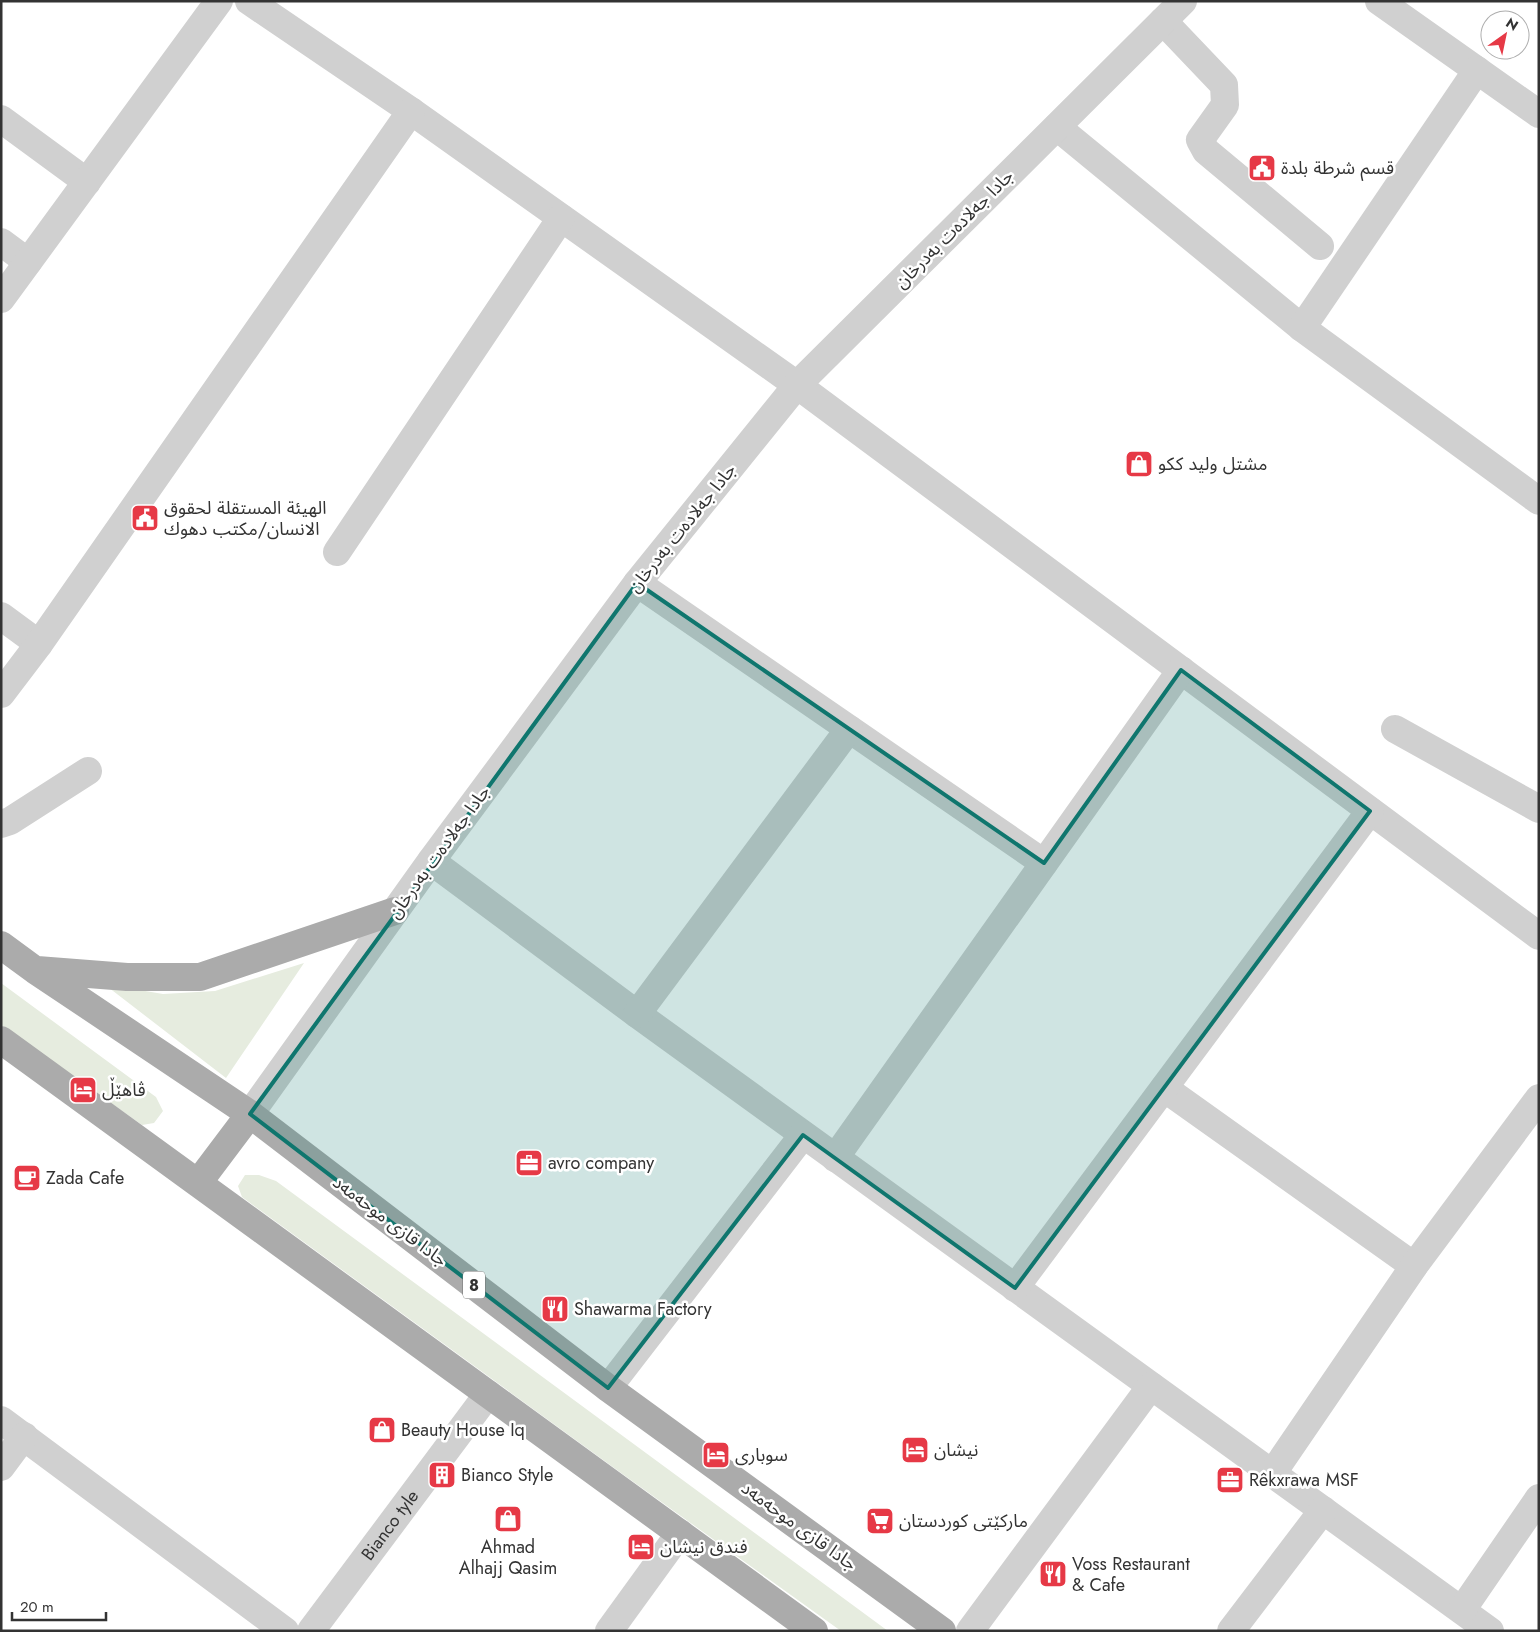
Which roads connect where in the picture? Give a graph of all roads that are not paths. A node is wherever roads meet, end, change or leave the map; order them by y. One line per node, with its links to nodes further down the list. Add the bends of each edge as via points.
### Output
1 (219, 1): 11 (street)
2 (249, 1): 7 (street)
3 (1183, 1): 5 (street, جادا جەلادەت بەدرخان)
4 (1379, 1): 6 (street)
5 (1163, 21): 10 (street, جادا جەلادەت بەدرخان); 14 (street, via 1224,85 1225,105 1200,140 1206,151)
6 (1477, 70): 8 (street); 17 (street)
7 (410, 111): 12 (street); 23 (street)
8 (1539, 114)
9 (1, 119): 11 (street)
10 (1057, 127): 17 (street); 18 (street, جادا جەلادەت بەدرخان)
11 (87, 182): 15 (street)
12 (562, 218): 18 (street); 20 (street)
13 (1, 242): 15 (street)
14 (1320, 246)
15 (28, 262): 16 (street)
16 (1, 299)
17 (1302, 328): 19 (street)
18 (797, 385): 21 (street, جادا جەلادەت بەدرخان); 24 (street)
19 (1539, 501)
20 (336, 552)
21 (637, 583): 26 (street); 32 (street, جادا جەلادەت بەدرخان)
22 (1, 616): 23 (street)
23 (39, 644): 25 (street)
24 (1181, 670): 30 (street); 33 (street)
25 (1, 694)
26 (850, 729): 33 (street); 38 (street)
27 (1395, 729): 29 (street)
28 (88, 771): 31 (street)
29 (1539, 809)
30 (1370, 811): 35 (street); 40 (street)
31 (1, 824)
32 (431, 861): 34 (street, جادا جەلادەت بەدرخان); 38 (street)
33 (1044, 863): 44 (street)
34 (395, 911): 37 (main road, via 200,977 127,978); 42 (street, جادا جەلادەت بەدرخان)
35 (1539, 936)
36 (1, 945): 37 (main road, جادا قازی موحەمەد / 8)
37 (35, 970): 42 (main road, جادا قازی موحەمەد / 8)
38 (636, 1014): 43 (street)
39 (1, 1040): 45 (main road)
40 (1164, 1088): 46 (street); 47 (street)
41 (1539, 1098): 46 (street)
42 (250, 1114): 45 (main road); 49 (main road, جادا قازی موحەمەد / 8)
43 (803, 1135): 44 (street); 49 (street)
44 (835, 1158): 47 (street)
45 (198, 1183): 50 (main road)
46 (1414, 1266): 54 (street)
47 (1014, 1288): 48 (street)
48 (1151, 1386): 54 (street); 64 (street)
49 (608, 1388): 63 (main road, جادا قازی موحەمەد / 8)
50 (488, 1394): 57 (main road); 60 (street, Bianco tyle)
51 (1, 1420): 52 (street)
52 (24, 1436): 53 (street); 59 (street)
53 (1, 1467)
54 (1272, 1474): 56 (street)
55 (1539, 1498): 58 (street)
56 (1323, 1510): 58 (street); 65 (street)
57 (680, 1533): 61 (street); 62 (main road)
58 (1462, 1610): 66 (street)
59 (285, 1631)
60 (311, 1631)
61 (609, 1631)
62 (814, 1631)
63 (942, 1631)
64 (970, 1631)
65 (1231, 1631)
66 (1490, 1631)

